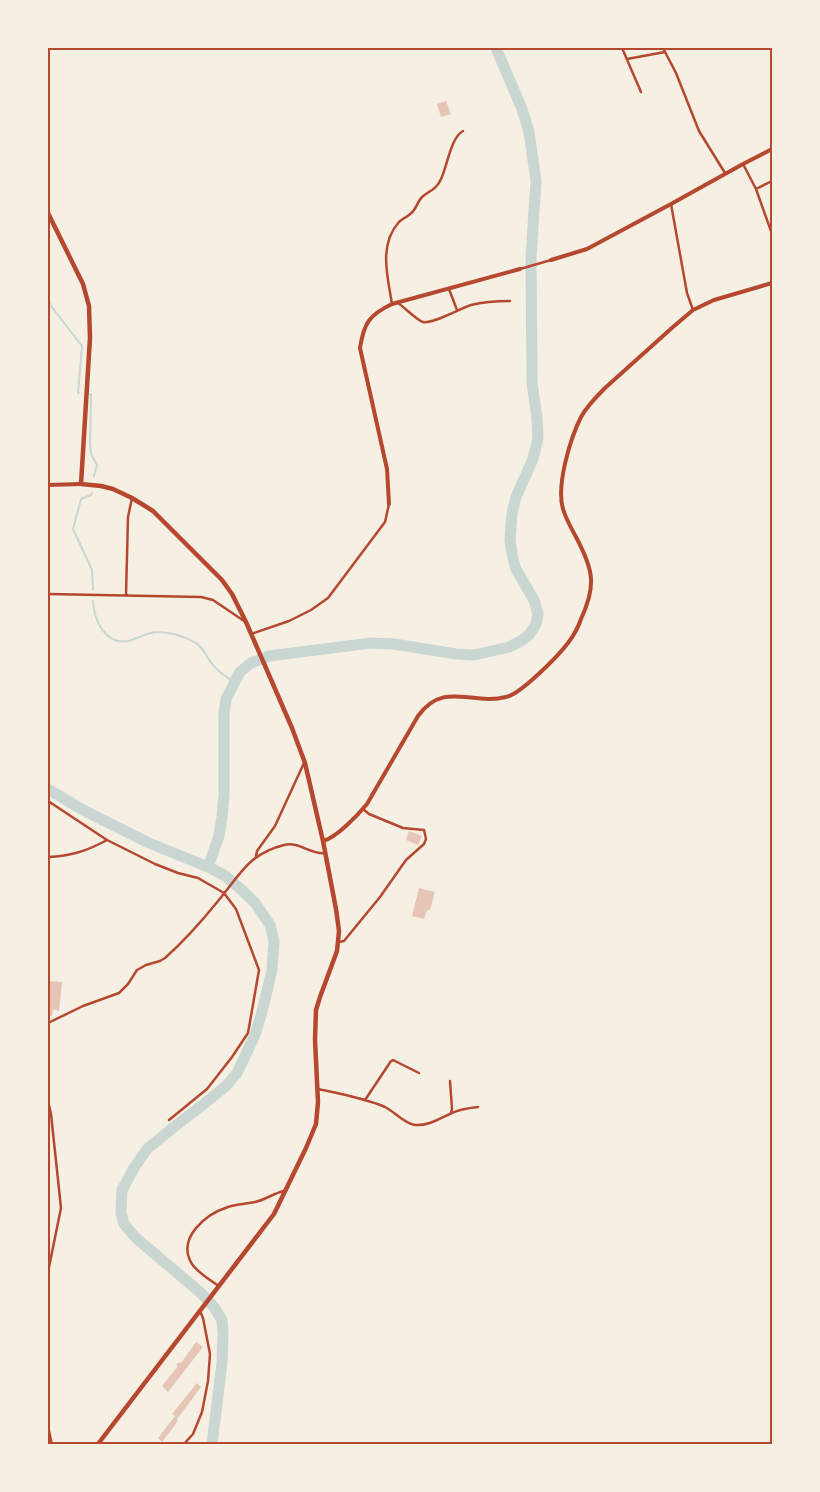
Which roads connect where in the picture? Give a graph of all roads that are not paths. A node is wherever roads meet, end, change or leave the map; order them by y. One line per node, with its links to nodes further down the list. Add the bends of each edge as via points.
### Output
1 (622, 48): 4 (street)
2 (663, 48): 3 (street)
3 (666, 52): 4 (street); 9 (street, via 699,131)
4 (627, 59): 5 (street)
5 (641, 92)
6 (463, 131): 23 (street, via 452,147 438,186 420,198 413,212 399,222 392,234 386,249)
7 (772, 149): 8 (main road)
8 (743, 164): 9 (main road); 11 (street)
9 (725, 173): 12 (main road)
10 (772, 181): 11 (street)
11 (756, 189): 15 (street)
12 (671, 204): 17 (main road, via 587,249); 25 (street, via 687,293)
13 (48, 213): 26 (main road, via 83,284 89,306)
14 (772, 219): 15 (street)
15 (767, 221): 16 (street)
16 (772, 234)
17 (551, 260): 18 (street)
18 (520, 269): 20 (main road)
19 (772, 283): 25 (main road, via 714,300)
20 (449, 289): 22 (main road); 24 (street)
21 (510, 301): 24 (street, via 479,303)
22 (398, 303): 23 (main road); 24 (street, via 423,322)
23 (392, 304): 29 (main road, via 370,319 360,348 387,469)
24 (457, 310)
25 (694, 310): 36 (main road, via 596,397 576,428 560,492 566,516 589,564 591,582 588,604 574,634 550,662 512,695 498,698 450,696 432,701 418,716)
26 (81, 484): 27 (main road); 28 (main road, via 112,489)
27 (48, 485)
28 (132, 498): 31 (street, via 128,517); 32 (main road, via 153,511 222,580)
29 (389, 504): 33 (street, via 385,522 328,598 289,621)
30 (48, 594): 31 (street)
31 (126, 595): 32 (street, via 208,598)
32 (246, 622): 33 (main road)
33 (252, 636): 34 (main road)
34 (305, 763): 38 (main road); 41 (street, via 275,826)
35 (48, 800): 37 (street)
36 (363, 809): 38 (main road); 43 (street, via 403,828 424,830 426,839 344,940)
37 (107, 840): 40 (street, via 89,850 66,856); 42 (street, via 155,864 198,878)
38 (323, 841): 39 (main road)
39 (325, 853): 41 (street, via 287,844); 43 (main road, via 338,919)
40 (48, 856)
41 (256, 856): 42 (street)
42 (224, 893): 44 (street, via 170,954 140,968 119,993); 52 (street, via 236,908 259,970 248,1033 207,1089)
43 (339, 942): 47 (main road, via 316,1010 314,1033)
44 (48, 1023)
45 (419, 1073): 48 (street, via 391,1061)
46 (450, 1081): 51 (street)
47 (318, 1089): 48 (street); 53 (main road, via 316,1124)
48 (365, 1100): 51 (street, via 387,1108 414,1125 442,1119)
49 (48, 1101): 54 (street, via 61,1203)
50 (478, 1107): 51 (street)
51 (451, 1113)
52 (169, 1120)
53 (286, 1190): 55 (main road, via 274,1214); 55 (street, via 224,1208 204,1220 190,1235 190,1261)
54 (48, 1272)
55 (218, 1286): 56 (main road)
56 (201, 1310): 59 (main road); 60 (street, via 210,1354 208,1381 202,1412 193,1434)
57 (48, 1430): 58 (main road)
58 (51, 1444)
59 (98, 1444)
60 (184, 1444)

